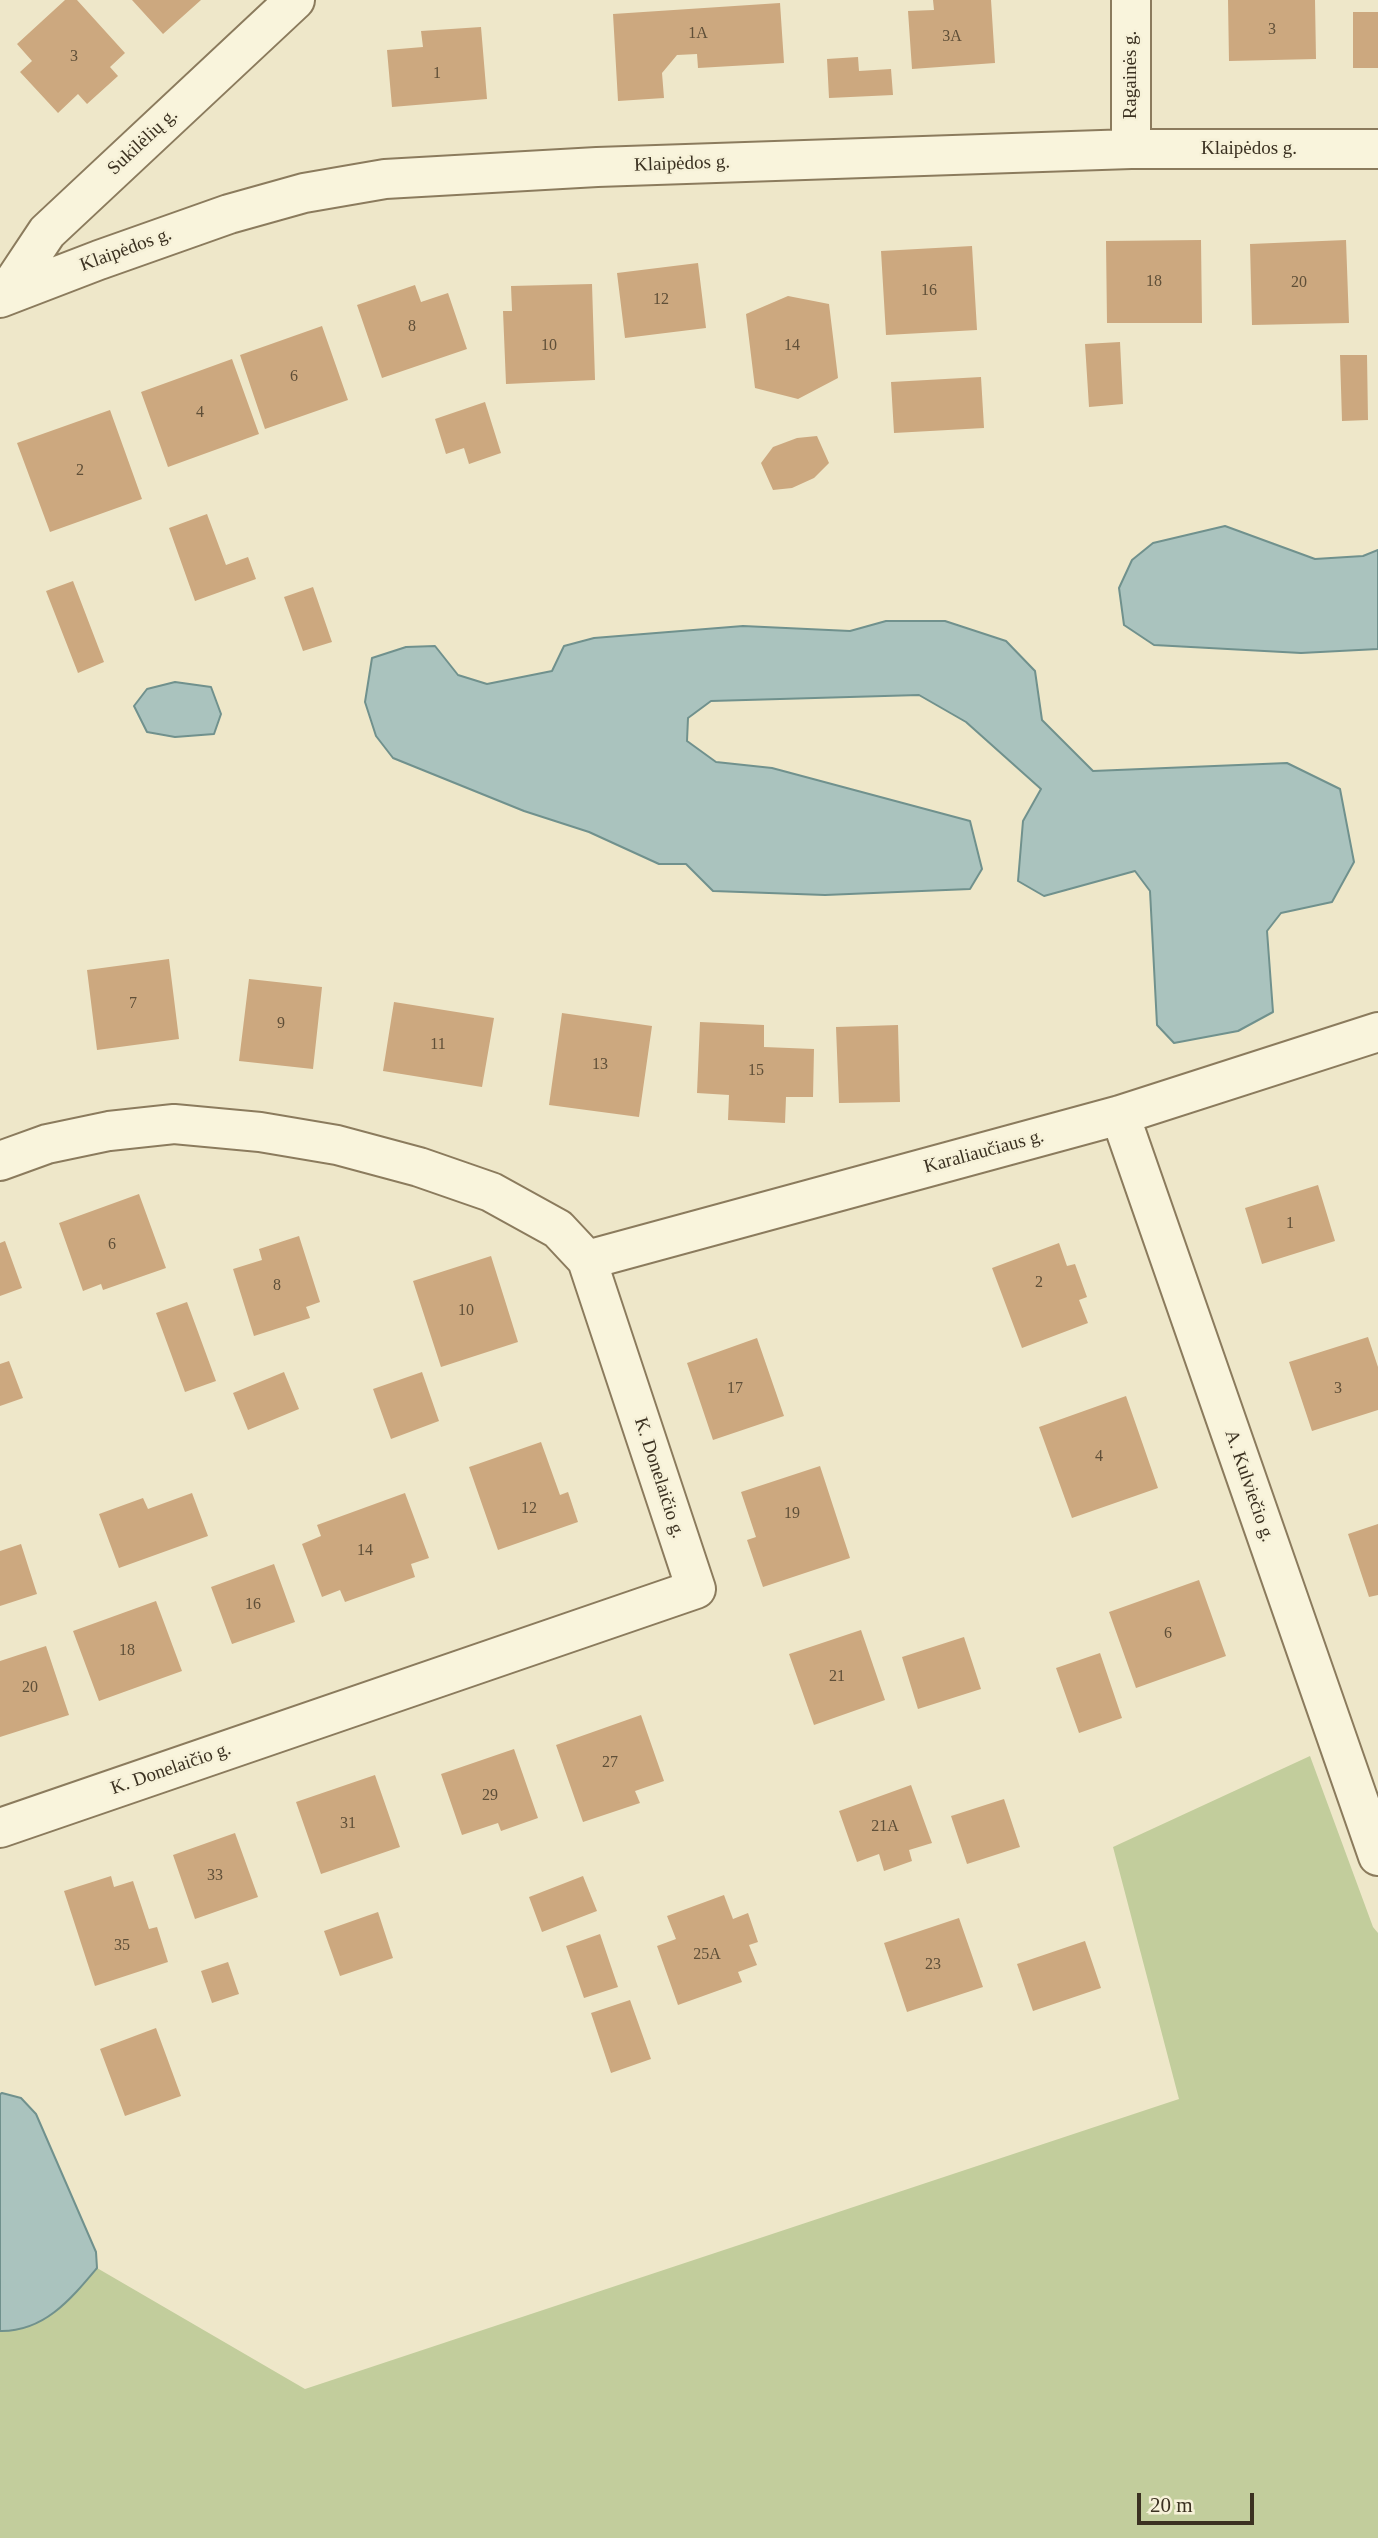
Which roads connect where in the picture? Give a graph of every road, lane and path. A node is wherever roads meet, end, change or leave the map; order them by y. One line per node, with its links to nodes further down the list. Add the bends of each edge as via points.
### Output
1 (295, 0): 5 (street, Sukilėlių g., via 47,232)
2 (1131, 0): 3 (street, Ragainės g.)
3 (1131, 149): 4 (street, Klaipėdos g.); 5 (street, Klaipėdos g., via 385,179 304,193 229,214)
4 (1378, 149)
5 (2, 293)
6 (1378, 1032): 7 (street, Karaliaučiaus g.)
7 (1120, 1115): 9 (street, Karaliaučiaus g.); 11 (street, A. Kulviečio g.)
8 (0, 1161): 9 (street, K. Donelaičio g., via 47,1144 174,1124 273,1134 337,1145 491,1192 558,1229)
9 (587, 1260): 10 (street, K. Donelaičio g., via 696,1589)
10 (0, 1828)
11 (1378, 1856)

